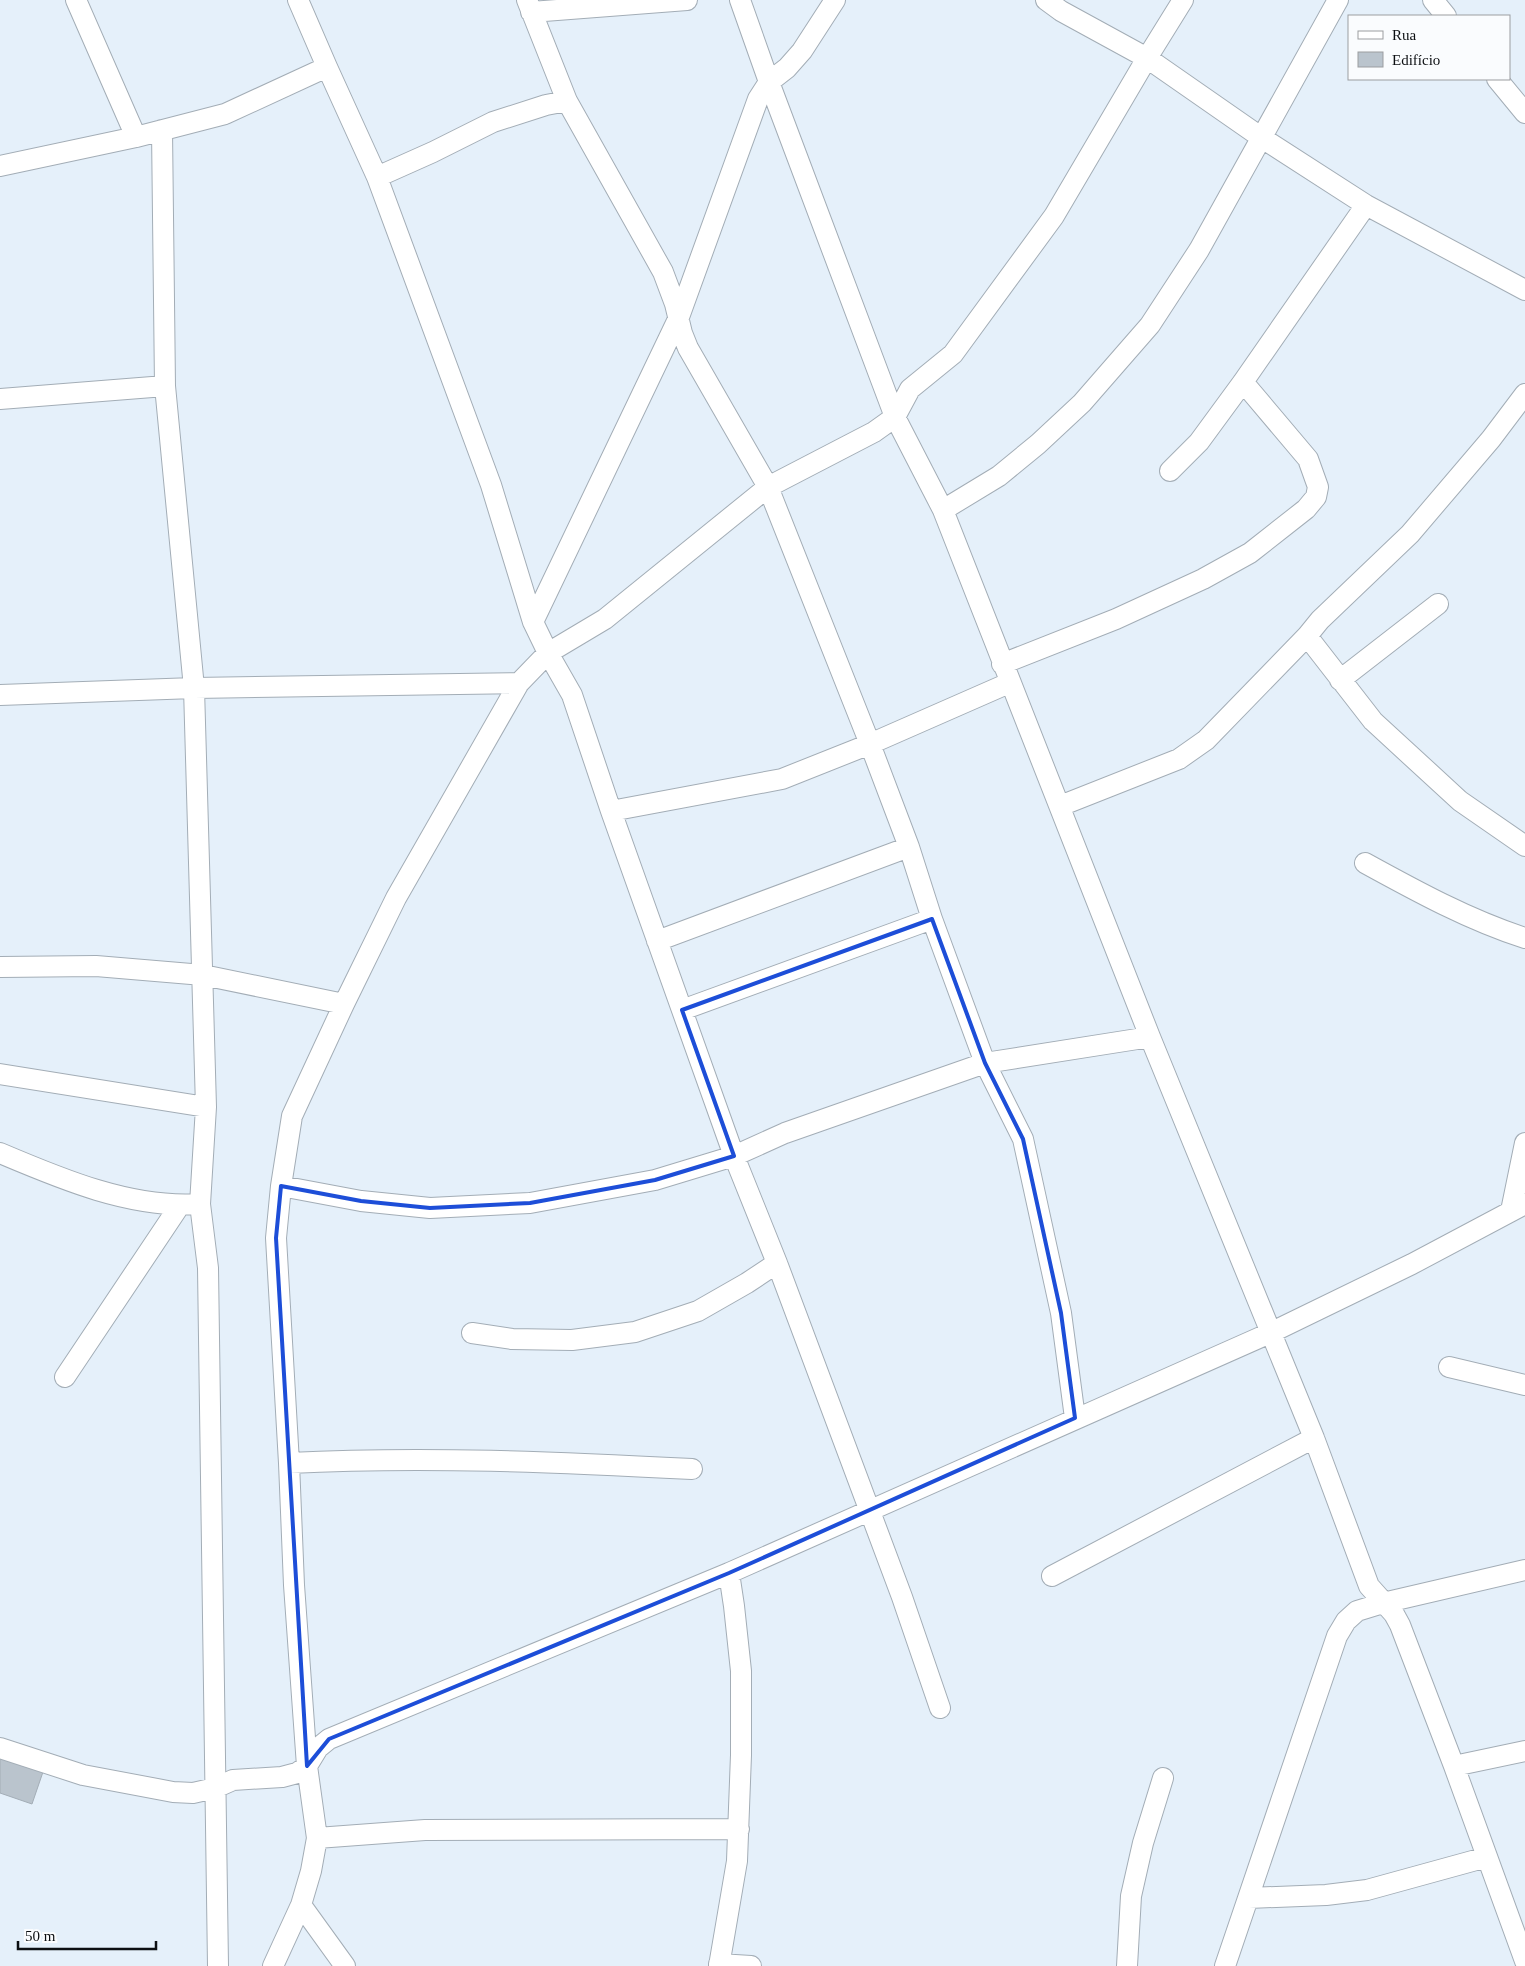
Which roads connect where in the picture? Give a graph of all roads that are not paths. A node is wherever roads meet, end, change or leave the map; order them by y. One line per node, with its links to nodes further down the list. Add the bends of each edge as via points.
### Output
1 (76, 0): 19 (street)
2 (298, 0): 13 (street)
3 (687, 0): 10 (street)
4 (740, 0): 15 (street)
5 (835, 0): 15 (street, via 802,51)
6 (1184, 0): 12 (street)
7 (1338, 0): 20 (street)
8 (1433, 0): 11 (street)
9 (1057, 4): 12 (street)
10 (529, 6): 16 (street)
11 (1445, 15)
12 (1147, 58): 20 (street); 30 (street, via 1054,216 953,354 910,389)
13 (327, 67): 18 (street, via 225,114); 22 (street)
14 (1498, 80): 17 (street)
15 (769, 82): 25 (street, via 758,99); 30 (street)
16 (567, 101): 22 (street, via 493,122); 25 (street, via 663,272)
17 (1525, 113)
18 (162, 130): 19 (street); 27 (street)
19 (136, 137): 21 (street)
20 (1262, 138): 23 (street); 33 (street, via 1198,250 1150,325 1124,356 1082,403 1038,444 999,476)
21 (0, 166)
22 (377, 177): 35 (street, via 492,485)
23 (1366, 205): 24 (street); 26 (street)
24 (1525, 290)
25 (678, 317): 32 (street, via 688,348); 35 (street)
26 (1243, 382): 31 (street, via 1199,442); 38 (street, via 1308,460 1318,487 1316,497 1306,509 1250,552 1203,578 1125,615)
27 (165, 386): 29 (street); 42 (street)
28 (1525, 394): 36 (street, via 1410,534)
29 (0, 399)
30 (895, 417): 32 (street, via 874,432); 33 (street)
31 (1170, 471)
32 (768, 486): 37 (street, via 605,619); 44 (street)
33 (943, 510): 38 (street)
34 (1438, 604): 39 (street)
35 (533, 622): 37 (street)
36 (1307, 636): 39 (street); 45 (street, via 1206,740 1179,759)
37 (548, 653): 40 (street); 46 (street, via 572,695)
38 (1002, 664): 41 (street)
39 (1340, 680): 47 (street, via 1373,721 1460,802)
40 (519, 683): 42 (street); 55 (street, via 400,890)
41 (1010, 683): 44 (street); 45 (street)
42 (194, 688): 43 (street); 54 (street)
43 (0, 695)
44 (870, 744): 46 (street, via 782,779); 48 (street)
45 (1060, 806): 57 (street)
46 (611, 811): 52 (street)
47 (1525, 846)
48 (909, 847): 50 (street); 52 (street)
49 (1365, 863): 51 (street, via 1430,898)
50 (932, 920): 56 (street); 58 (street)
51 (1525, 938)
52 (657, 942): 56 (street)
53 (0, 967): 54 (street, via 96,966)
54 (203, 975): 55 (street); 60 (street)
55 (344, 1004): 64 (street, via 292,1116)
56 (682, 1010): 63 (street)
57 (1150, 1037): 58 (street); 70 (street)
58 (985, 1063): 63 (street, via 785,1133); 74 (street, via 1023,1139 1061,1313)
59 (0, 1074): 60 (street)
60 (206, 1106): 65 (street)
61 (1525, 1143): 67 (street)
62 (0, 1153): 66 (street, via 110,1194)
63 (734, 1156): 64 (street, via 656,1180 530,1203 430,1208 362,1201); 68 (street)
64 (281, 1186): 76 (street, via 276,1238)
65 (200, 1204): 66 (street); 89 (street, via 208,1268)
66 (180, 1205): 72 (street)
67 (1518, 1208): 70 (street)
68 (777, 1263): 69 (street, via 698,1311 635,1332 572,1340 512,1339); 78 (street)
69 (472, 1333)
70 (1270, 1333): 74 (street); 75 (street)
71 (1449, 1367): 73 (street)
72 (65, 1377)
73 (1525, 1385)
74 (1075, 1418): 78 (street)
75 (1314, 1438): 81 (street); 82 (street, via 1370,1586)
76 (289, 1463): 77 (street, via 467,1460); 86 (street, via 294,1585)
77 (692, 1469)
78 (869, 1511): 80 (street); 83 (street)
79 (1525, 1570): 82 (street)
80 (729, 1574): 86 (street, via 329,1739 318,1748); 90 (street, via 741,1671)
81 (1052, 1576)
82 (1383, 1603): 87 (street, via 1400,1625); 93 (street, via 1357,1611 1337,1636)
83 (940, 1708)
84 (0, 1748): 89 (street, via 84,1775 173,1792 193,1793)
85 (1525, 1752): 87 (street)
86 (308, 1766): 89 (street, via 282,1777 233,1780); 91 (street)
87 (1454, 1766): 92 (street)
88 (1163, 1778): 101 (street, via 1131,1896)
89 (214, 1788): 97 (street)
90 (739, 1829): 91 (street, via 425,1830); 96 (street, via 737,1861)
91 (317, 1838): 94 (street)
92 (1487, 1857): 93 (street, via 1367,1890); 95 (street)
93 (1249, 1898): 102 (street)
94 (301, 1905): 98 (street); 99 (street)
95 (1525, 1961)
96 (719, 1965): 100 (street)
97 (218, 1966)
98 (273, 1966)
99 (345, 1966)
100 (751, 1966)
101 (1127, 1966)
102 (1225, 1966)

